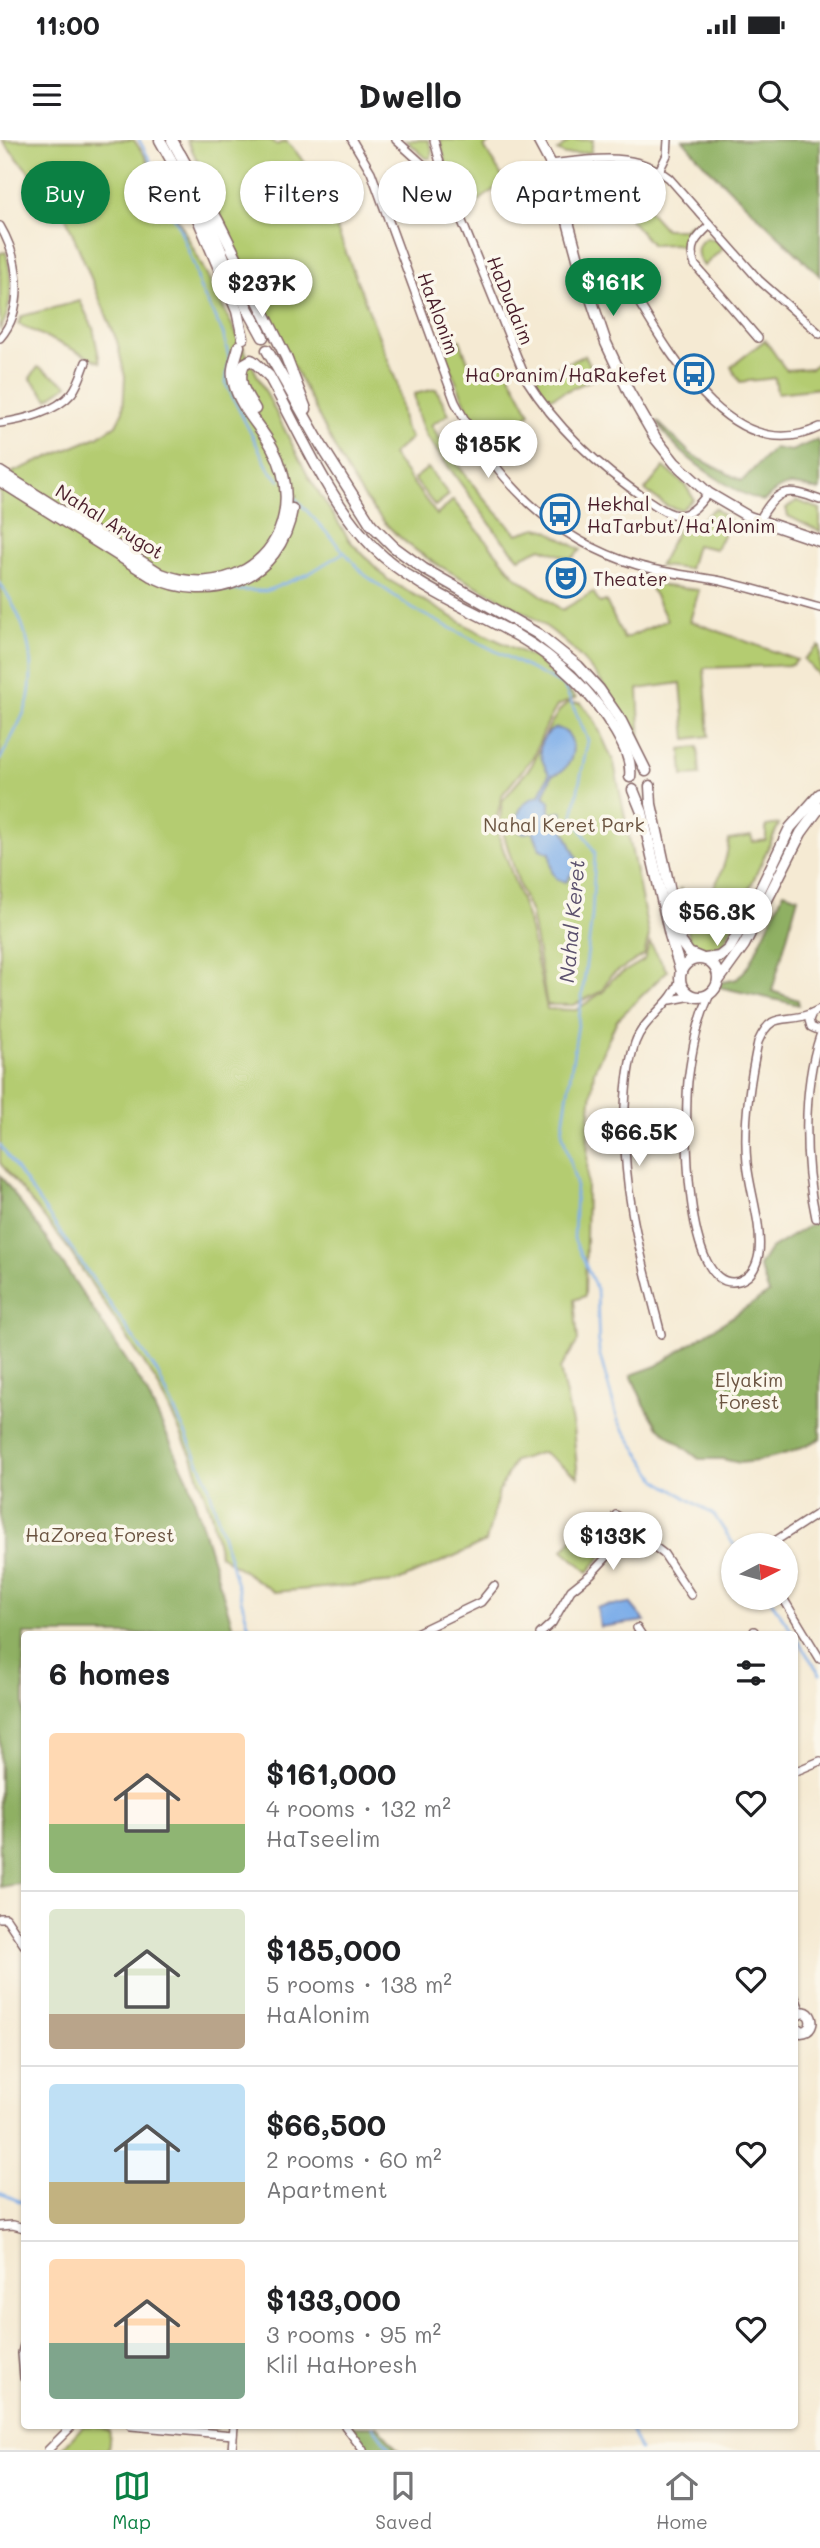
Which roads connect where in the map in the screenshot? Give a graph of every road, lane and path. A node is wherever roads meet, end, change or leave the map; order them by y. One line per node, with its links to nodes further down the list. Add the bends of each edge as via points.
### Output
1 (160, 140): 25 (main road, via 179,173 237,311)
2 (172, 140): 8 (main road)
3 (352, 140): 38 (street, HaAlonim, via 371,172 455,402 497,468 532,508 592,547 636,565 716,580)
4 (396, 140): 9 (street, HaDudaim)
5 (434, 140): 10 (street)
6 (538, 140): 11 (main road)
7 (668, 140): 14 (street)
8 (180, 154): 22 (main road, via 231,275); 31 (main road, via 286,357)
9 (419, 161)
10 (439, 161)
11 (549, 161)
12 (577, 161): 13 (street)
13 (633, 161)
14 (664, 161)
15 (666, 178): 18 (street)
16 (463, 224): 34 (street, HaDudaim, via 516,356 539,399 572,436 614,476 663,510 687,513)
17 (569, 224): 20 (main road)
18 (709, 225): 21 (street); 24 (street, via 695,239 691,256)
19 (0, 226): 23 (street, via 13,256 17,289 12,315)
20 (580, 266): 30 (street, via 600,262 616,270 694,385 730,417 773,435); 34 (main road, via 606,343 643,418 676,463)
21 (820, 334)
22 (263, 337): 25 (main road, via 255,333); 26 (main road)
23 (0, 338)
24 (758, 338)
25 (241, 342): 27 (main road, via 242,355); 32 (main road, Nahal Arugot, via 232,370 235,388 278,459 286,498 275,542 242,571 203,582 161,574)
26 (267, 350): 27 (main road); 31 (main road)
27 (252, 360): 33 (main road, Nahal Arugot, via 242,368 240,381 286,460 293,500 280,547 260,569 242,579 202,589 160,581); 40 (main road, via 269,376 338,502 373,547 416,581 519,636 558,664 613,727 629,762)
28 (86, 362): 29 (street, via 72,393 61,404)
29 (0, 423)
30 (819, 430)
31 (327, 455): 39 (main road, via 360,510 394,547 538,634 578,666 621,721)
32 (0, 472)
33 (0, 481)
34 (708, 493): 36 (main road)
35 (820, 500): 36 (street, via 789,490 773,500)
36 (760, 519): 37 (main road)
37 (820, 541)
38 (820, 608)
39 (646, 771): 40 (main road, via 635,771); 41 (main road)
40 (630, 777): 42 (main road)
41 (650, 786): 42 (main road, via 641,792); 45 (main road, via 679,934 689,953)
42 (633, 790): 46 (main road)
43 (820, 794): 45 (main road, via 785,835 729,949 719,957)
44 (820, 807): 47 (main road, via 801,833 744,945)
45 (703, 959): 46 (main road, via 688,962); 47 (main road, via 716,969)
46 (681, 976): 49 (main road, via 685,990); 50 (street)
47 (719, 981): 48 (main road)
48 (710, 994): 49 (main road); 53 (street)
49 (694, 996): 50 (street); 53 (street)
50 (668, 1001): 56 (street, via 636,1041 624,1130 631,1211)
51 (817, 1010): 52 (street); 54 (street)
52 (796, 1017): 53 (street, via 769,1023 758,1042 746,1129 759,1253 749,1276 734,1282 713,1272 697,1233 691,1202 688,1084); 54 (street)
53 (699, 1018)
54 (816, 1032): 55 (street, via 806,1135)
55 (816, 1218)
56 (661, 1334)
57 (820, 1512): 59 (street)
58 (616, 1515): 60 (street)
59 (788, 1533)
60 (633, 1535): 62 (street, via 664,1554); 65 (street, via 627,1535 571,1590)
61 (494, 1586): 64 (street, via 481,1602)
62 (691, 1595)
63 (790, 1610): 66 (street)
64 (420, 1631)
65 (546, 1631)
66 (820, 1658)
67 (820, 1761): 68 (street)
68 (798, 1770)
69 (0, 1918): 70 (street, via 6,1918)
70 (21, 1940)
71 (798, 2015): 72 (main road, via 807,2012)
72 (817, 2019): 73 (main road, via 807,2031)
73 (798, 2029)
74 (0, 2226): 75 (street)
75 (21, 2227)
76 (69, 2429): 81 (street)
77 (165, 2429): 80 (street)
78 (234, 2429): 80 (street)
79 (347, 2429): 83 (street)
80 (233, 2435): 82 (street)
81 (48, 2450)
82 (232, 2450)
83 (363, 2450)

